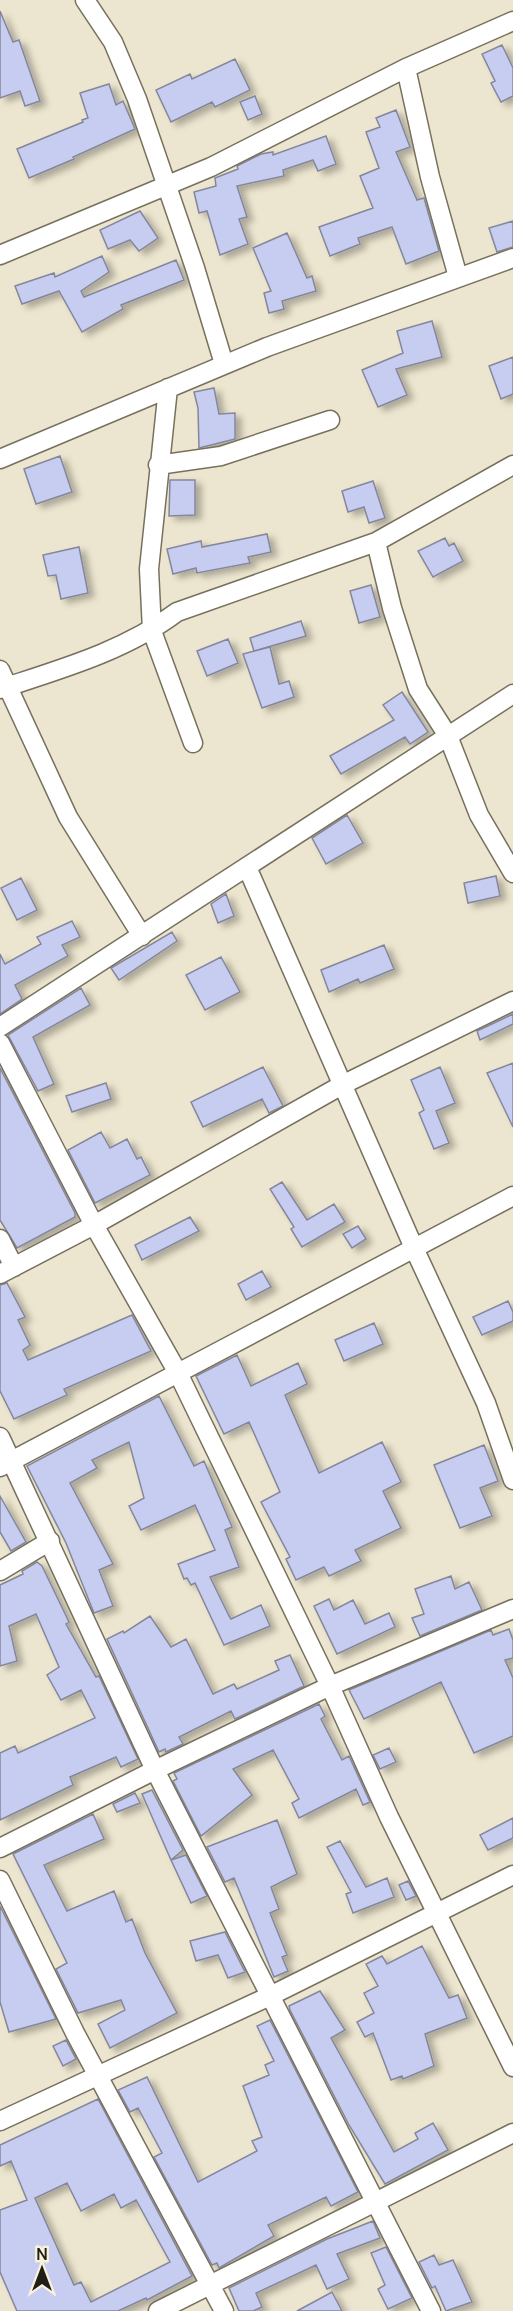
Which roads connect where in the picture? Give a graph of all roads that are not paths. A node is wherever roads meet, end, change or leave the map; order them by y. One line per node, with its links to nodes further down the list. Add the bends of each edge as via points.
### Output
1 (85, 0): 4 (street, via 113,42)
2 (513, 21): 3 (street)
3 (406, 68): 4 (street); 7 (street, via 430,177)
4 (168, 186): 5 (street); 8 (street)
5 (0, 254)
6 (513, 258): 7 (street)
7 (458, 277): 8 (street)
8 (224, 364): 9 (street)
9 (168, 388): 11 (street); 12 (street)
10 (330, 420): 12 (street, via 221,456)
11 (0, 459)
12 (158, 465): 15 (street, via 149,569)
13 (513, 465): 14 (street)
14 (376, 542): 15 (street, via 177,612); 19 (street, via 392,609 418,689)
15 (152, 631): 17 (street, via 118,648); 20 (street)
16 (0, 670): 17 (street)
17 (5, 687): 23 (street, via 68,817)
18 (513, 694): 19 (street)
19 (448, 736): 21 (street); 22 (street, via 479,815)
20 (193, 743)
21 (247, 867): 23 (street); 27 (street)
22 (513, 873)
23 (142, 936): 25 (street)
24 (513, 1001): 27 (street)
25 (0, 1028)
26 (0, 1043): 29 (street)
27 (342, 1085): 29 (street); 31 (street)
28 (513, 1196): 31 (street)
29 (94, 1225): 32 (street); 33 (street)
30 (0, 1239): 32 (street)
31 (414, 1248): 33 (street); 36 (street, via 486,1403)
32 (7, 1270)
33 (178, 1373): 35 (street); 40 (street)
34 (0, 1437): 35 (street)
35 (6, 1463): 37 (street)
36 (513, 1480)
37 (50, 1541): 38 (street); 41 (street)
38 (0, 1571)
39 (513, 1609): 40 (street)
40 (330, 1686): 41 (street); 45 (street)
41 (155, 1770): 42 (street); 46 (street)
42 (0, 1848)
43 (513, 1875): 45 (street)
44 (0, 1880): 48 (street)
45 (437, 1911): 46 (street); 47 (street)
46 (272, 1995): 48 (street); 51 (street)
47 (513, 2067)
48 (98, 2075): 49 (street); 52 (street)
49 (0, 2121)
50 (513, 2133): 51 (street)
51 (378, 2203): 52 (street); 55 (street)
52 (211, 2286): 53 (street); 54 (street)
53 (158, 2311)
54 (224, 2311)
55 (432, 2311)

